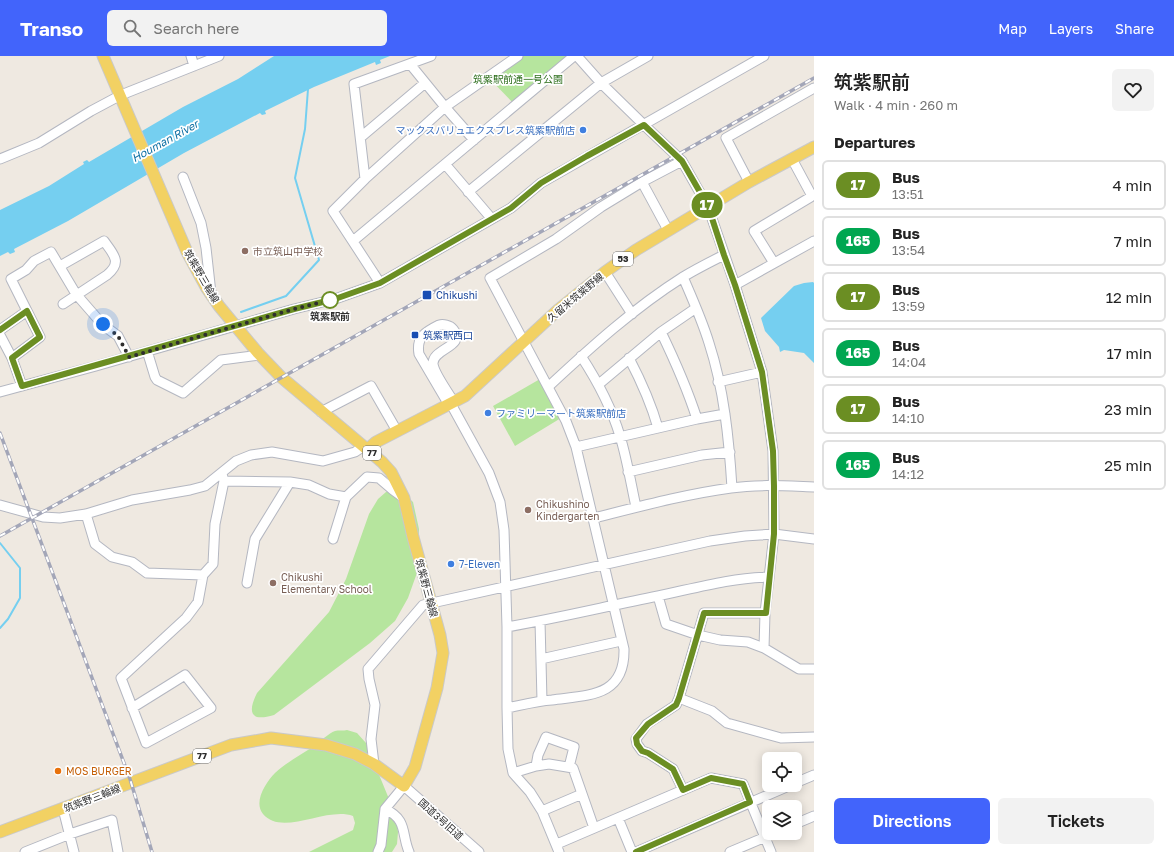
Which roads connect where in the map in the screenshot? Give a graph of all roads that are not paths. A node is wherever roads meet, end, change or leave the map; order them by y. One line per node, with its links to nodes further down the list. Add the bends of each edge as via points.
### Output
1 (103, 56): 14 (main road, 筑紫野三輪線 / 77)
2 (191, 56): 10 (street)
3 (219, 56): 10 (street)
4 (431, 56): 9 (street)
5 (518, 56): 15 (street)
6 (575, 56): 12 (street); 18 (street)
7 (648, 56): 12 (street)
8 (764, 56): 16 (street)
9 (410, 64): 11 (street); 17 (street, via 354,84)
10 (194, 66): 14 (street)
11 (425, 83): 15 (street); 17 (street)
12 (601, 83): 16 (street); 28 (street)
13 (814, 88): 27 (street, via 726,138)
14 (121, 95): 20 (street, via 39,143); 42 (main road, 筑紫野三輪線 / 77, via 187,252)
15 (444, 107): 18 (street); 25 (street)
16 (644, 125): 22 (street); 31 (street, via 541,183 511,208)
17 (361, 138): 25 (street)
18 (474, 140): 23 (street)
19 (814, 147): 21 (main road, 久留米筑紫野線 / 53)
20 (0, 159)
21 (792, 159): 27 (main road, 久留米筑紫野線 / 53); 29 (street)
22 (682, 161): 26 (street); 30 (street)
23 (445, 164): 28 (street); 33 (street)
24 (183, 177): 42 (street, via 201,223)
25 (365, 179): 33 (street, via 333,211)
26 (642, 182): 32 (street); 52 (street, via 490,278)
27 (748, 182): 30 (main road, 久留米筑紫野線 / 53)
28 (468, 192): 31 (street)
29 (813, 195): 36 (street, via 754,231)
30 (708, 206): 32 (main road, 久留米筑紫野線 / 53); 35 (street)
31 (491, 218): 40 (street)
32 (668, 230): 38 (main road, 久留米筑紫野線 / 53)
33 (353, 240): 40 (street)
34 (814, 241): 36 (street)
35 (724, 255): 39 (street); 41 (street)
36 (774, 263): 41 (street)
37 (60, 266): 43 (street); 43 (street, via 104,241 115,258 113,270); 46 (street, via 52,252 34,261 26,270 10,279)
38 (605, 272): 47 (street); 52 (main road, 久留米筑紫野線 / 53)
39 (684, 277): 45 (street); 47 (street)
40 (380, 283): 48 (street, via 335,299)
41 (735, 285): 59 (street)
42 (211, 293): 48 (main road, 筑紫野三輪線 / 77)
43 (76, 294): 44 (street); 56 (street, via 103,324 118,336)
44 (63, 304)
45 (696, 308): 50 (street); 60 (street, via 709,344)
46 (27, 311): 49 (street); 57 (street, via 40,337)
47 (632, 314): 55 (street)
48 (235, 326): 54 (main road, 筑紫野三輪線 / 77); 56 (street)
49 (0, 330)
50 (661, 332): 58 (street); 68 (street, via 688,392)
51 (0, 335): 57 (street)
52 (524, 342): 63 (street); 65 (main road, 久留米筑紫野線 / 53, via 465,396)
53 (148, 354): 54 (street, via 157,380 184,393 221,360)
54 (260, 355): 66 (main road, 筑紫野三輪線 / 77)
55 (581, 356): 61 (street); 63 (street)
56 (129, 357): 62 (street)
57 (12, 358): 62 (street)
58 (629, 358): 61 (street); 69 (street, via 641,380)
59 (762, 372): 60 (street); 78 (street, via 773,451)
60 (718, 382): 67 (street)
61 (599, 384): 71 (street)
62 (22, 386): 64 (street)
63 (548, 387): 72 (street)
64 (0, 392)
65 (451, 404): 65 (street, via 418,349 423,335 439,324 449,326 456,335 453,344 436,355 433,364); 70 (main road, 久留米筑紫野線 / 53); 94 (street, via 490,474 500,502 504,530)
66 (321, 412): 70 (street, via 371,386); 73 (main road, 筑紫野三輪線 / 77)
67 (725, 414): 68 (street); 74 (street)
68 (697, 419): 69 (street)
69 (658, 428): 71 (street)
70 (397, 431): 73 (main road, 久留米筑紫野線 / 53)
71 (620, 437): 72 (street); 75 (street)
72 (576, 447): 86 (street)
73 (366, 448): 76 (street, via 324,461 272,452 251,455 236,461); 82 (main road, 筑紫野三輪線 / 77, via 391,472)
74 (730, 452): 75 (street, via 702,455); 80 (street)
75 (628, 472): 84 (street)
76 (223, 477): 77 (street); 85 (street, via 205,486 132,500); 91 (street, via 213,564)
77 (290, 482): 81 (street, via 309,485 329,494); 93 (street, via 255,539)
78 (774, 486): 79 (street); 80 (street); 87 (street)
79 (814, 487)
80 (732, 488): 84 (street)
81 (346, 497): 82 (street, via 367,477 379,478); 88 (street)
82 (404, 498): 96 (main road, 筑紫野三輪線 / 77)
83 (0, 505): 85 (street, via 43,517 60,518)
84 (636, 508): 86 (street)
85 (86, 514): 91 (street, via 95,544 112,557 132,562 147,573)
86 (594, 518): 90 (street)
87 (774, 534): 89 (street); 90 (street, via 710,541); 92 (street)
88 (333, 539)
89 (814, 539)
90 (603, 565): 94 (street); 97 (street)
91 (203, 575): 108 (street, via 198,602 186,618 121,678)
92 (769, 577): 95 (street, via 715,582); 98 (street)
93 (247, 583)
94 (506, 587): 96 (street); 100 (street)
95 (658, 596): 97 (street); 101 (street, via 666,624)
96 (431, 604): 111 (street, via 422,605 368,669 375,705 371,739); 117 (main road, 筑紫野三輪線 / 77, via 443,653 441,671 415,767)
97 (614, 604): 99 (street); 102 (street)
98 (766, 613): 101 (street, via 704,613); 103 (street)
99 (540, 621): 100 (street); 104 (street)
100 (508, 627): 109 (street)
101 (698, 635): 103 (street, via 748,642); 106 (street)
102 (622, 641): 104 (street); 107 (street, via 622,672 613,684 590,695)
103 (764, 648): 105 (street, via 799,669)
104 (541, 659): 107 (street)
105 (814, 669)
106 (679, 698): 110 (street, via 712,711 727,723 781,738); 118 (street, via 676,705 648,724 636,738 642,751 673,769)
107 (542, 701): 109 (street)
108 (132, 708): 108 (street, via 146,743 211,708 185,675)
109 (507, 708): 114 (street, via 508,749)
110 (814, 737)
111 (374, 764): 117 (main road, 筑紫野三輪線 / 77); 122 (main road, 筑紫野三輪線 / 77, via 356,754 326,745 272,738 230,745)
112 (536, 766): 113 (street, via 549,764); 113 (street, via 546,737 574,747); 114 (street)
113 (569, 767): 120 (street, via 573,768)
114 (513, 773): 124 (street)
115 (814, 775): 116 (street)
116 (802, 780)
117 (404, 786): 123 (street); 140 (street, 国道3号旧道)
118 (683, 790): 121 (street, via 711,778 723,780 743,784); 126 (street)
119 (774, 792): 121 (street)
120 (582, 794): 124 (street); 128 (street)
121 (750, 802): 129 (street); 142 (street)
122 (63, 809): 130 (main road, 筑紫野三輪線 / 77); 131 (street)
123 (385, 809): 138 (street); 139 (street, via 394,813 401,822)
124 (542, 811): 134 (street)
125 (814, 816): 127 (street)
126 (618, 818): 128 (street); 141 (street)
127 (802, 821)
128 (594, 828): 134 (street)
129 (762, 830)
130 (0, 832)
131 (70, 834): 135 (street); 136 (street); 137 (street, via 112,820)
132 (762, 838): 143 (street)
133 (766, 840): 144 (street)
134 (558, 848)
135 (29, 851)
136 (74, 852)
137 (118, 852)
138 (378, 852)
139 (409, 852)
140 (478, 852)
141 (632, 852)
142 (636, 852)
143 (730, 852)
144 (771, 852)

